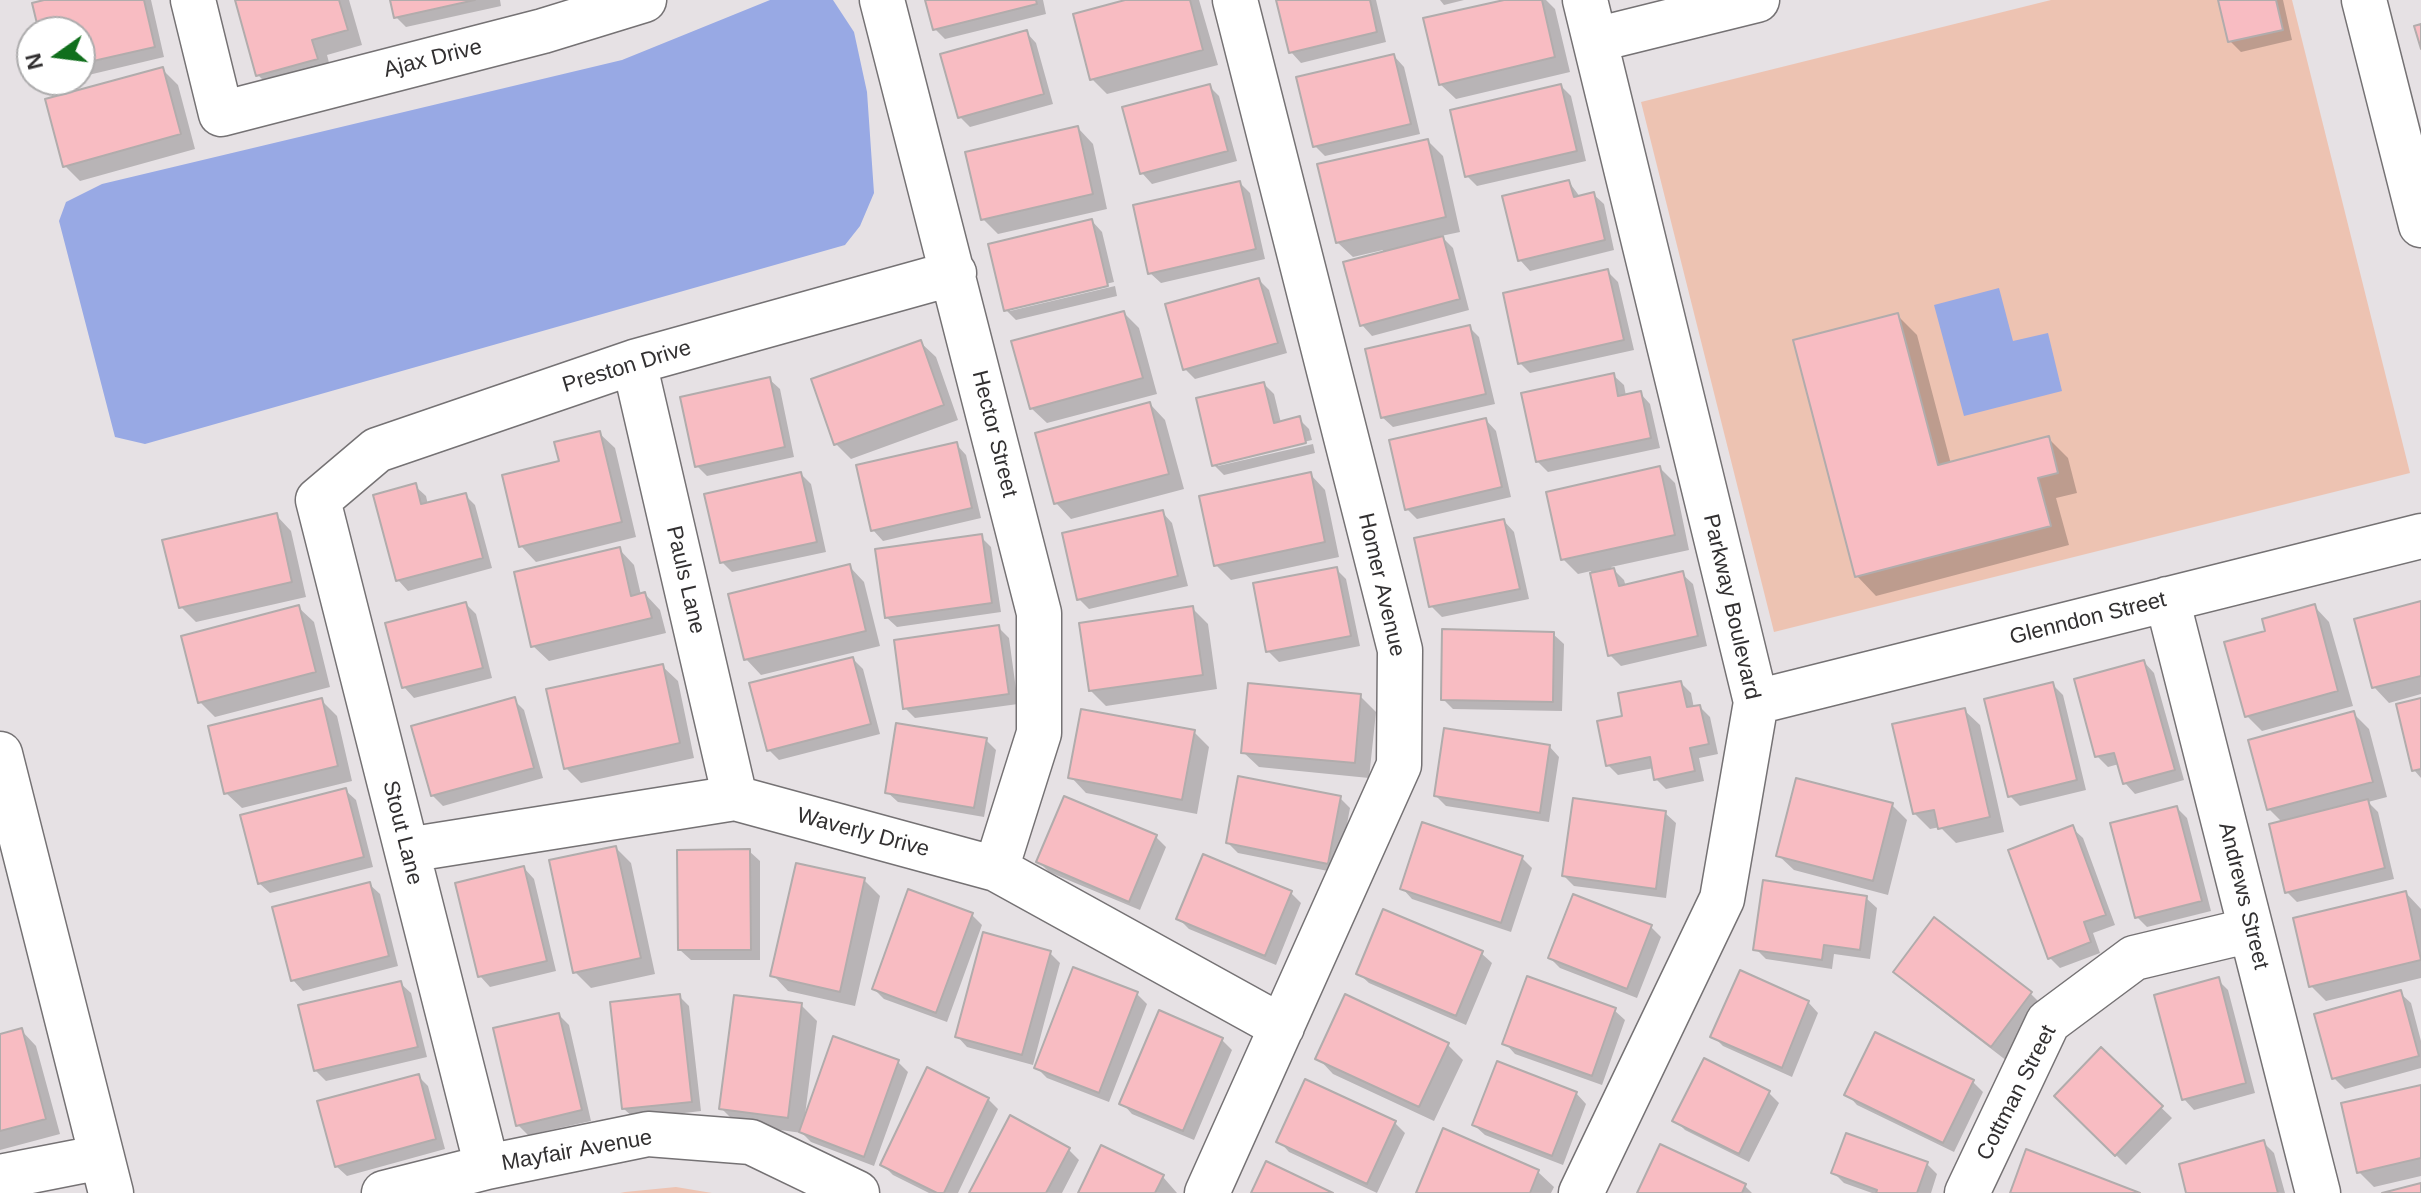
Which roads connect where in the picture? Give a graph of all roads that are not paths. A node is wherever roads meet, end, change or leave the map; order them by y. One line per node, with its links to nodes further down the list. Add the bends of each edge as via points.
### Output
1 (193, 0): 7 (street, Ajax Drive, via 221,114)
2 (644, 0): 7 (street, Ajax Drive)
3 (882, 0): 10 (street, Hector Street)
4 (1235, 0): 21 (street, Homer Avenue, via 1400,650 1399,765)
5 (1757, 0): 8 (street)
6 (2364, 0): 9 (street)
7 (540, 16)
8 (1590, 20): 15 (street, Parkway Boulevard)
9 (2421, 225)
10 (954, 273): 11 (street, Preston Drive); 19 (street, Hector Street, via 1039,613 1039,733)
11 (634, 362): 12 (street, Preston Drive, via 377,450); 17 (street, Pauls Lane)
12 (318, 500): 18 (street, Stout Lane)
13 (2421, 536): 14 (street, Glenndon Street)
14 (2167, 599): 15 (street, Glenndon Street); 20 (street, Andrews Street)
15 (1756, 702): 28 (street, Parkway Boulevard, via 1722,899)
16 (0, 754): 23 (street)
17 (735, 798): 18 (street, Waverly Drive); 19 (street, Waverly Drive)
18 (407, 850): 22 (street, Stout Lane)
19 (996, 869): 21 (street, Waverly Drive)
20 (2251, 930): 29 (street, Cottman Street, via 2134,958 2048,1022); 30 (street, Andrews Street)
21 (1282, 1027): 27 (street, Homer Avenue)
22 (487, 1167): 25 (street, Mayfair Avenue); 26 (street, Mayfair Avenue, via 648,1134 751,1142)
23 (106, 1175): 24 (street)
24 (0, 1177)
25 (384, 1193)
26 (857, 1193)
27 (1207, 1193)
28 (1581, 1193)
29 (1967, 1193)
30 (2318, 1193)

